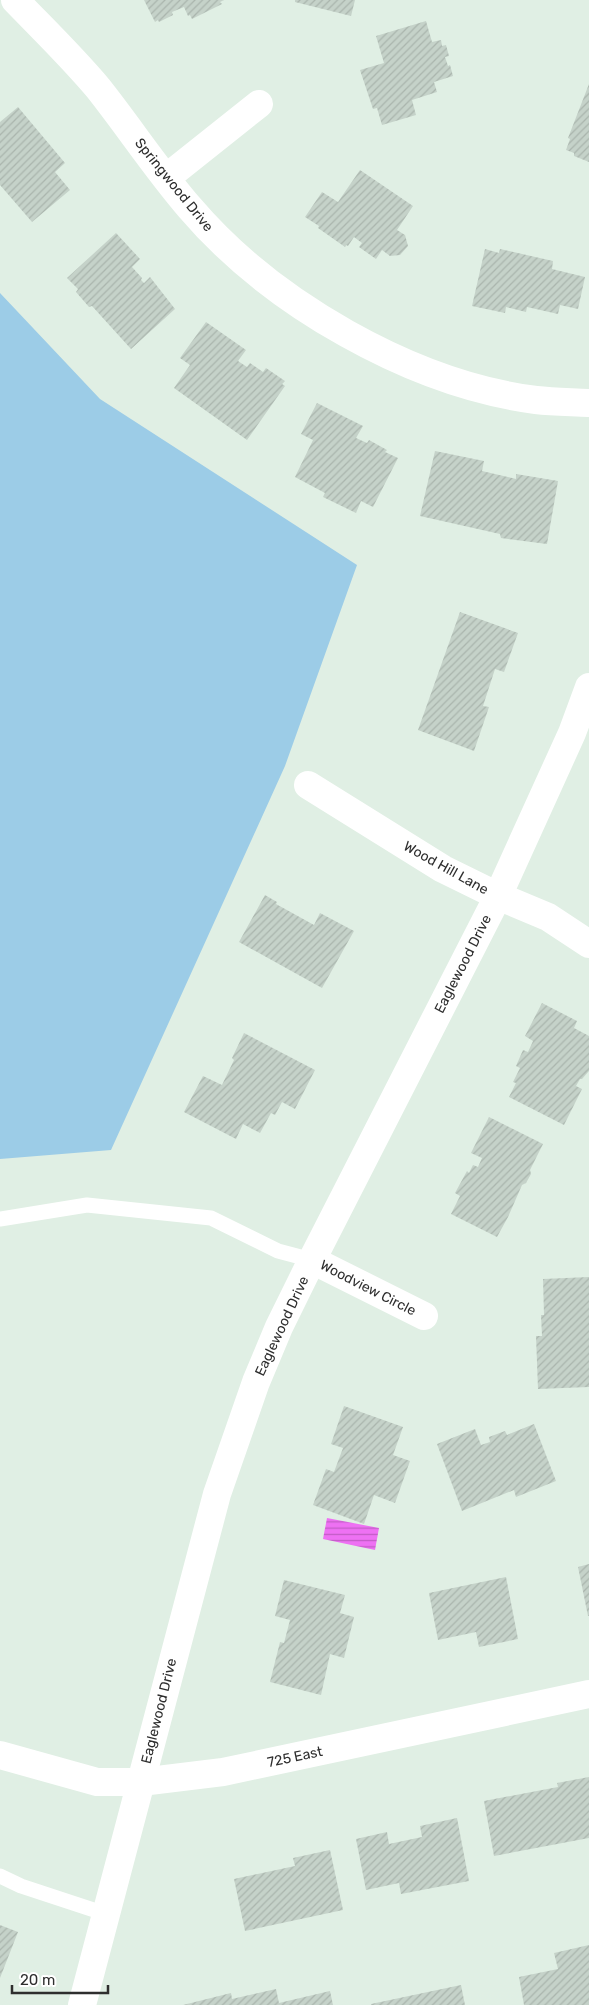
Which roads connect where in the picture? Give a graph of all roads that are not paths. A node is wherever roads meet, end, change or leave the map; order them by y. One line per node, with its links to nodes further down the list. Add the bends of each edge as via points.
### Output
1 (15, 0): 3 (street, Springwood Drive, via 75,61)
2 (259, 104): 3 (street)
3 (166, 178): 4 (street, Springwood Drive, via 190,208 245,263 309,311 346,333 422,369 461,382 536,400)
4 (589, 403)
5 (589, 688): 7 (street, Eaglewood Drive)
6 (308, 785): 7 (street, Wood Hill Lane, via 443,869)
7 (498, 896): 8 (street, Wood Hill Lane, via 548,917); 10 (street, Eaglewood Drive)
8 (589, 944)
9 (0, 1219): 10 (lane, via 87,1205 211,1218 278,1251)
10 (312, 1260): 11 (street, Woodview Circle); 14 (street, Eaglewood Drive, via 279,1327 235,1438 201,1551)
11 (424, 1316)
12 (589, 1694): 14 (street, 725 East, via 223,1772)
13 (0, 1755): 14 (street, 725 East, via 97,1782)
14 (141, 1782): 16 (street, Eaglewood Drive)
15 (0, 1876): 16 (lane)
16 (106, 1914): 17 (street, Eaglewood Drive)
17 (82, 2005)

